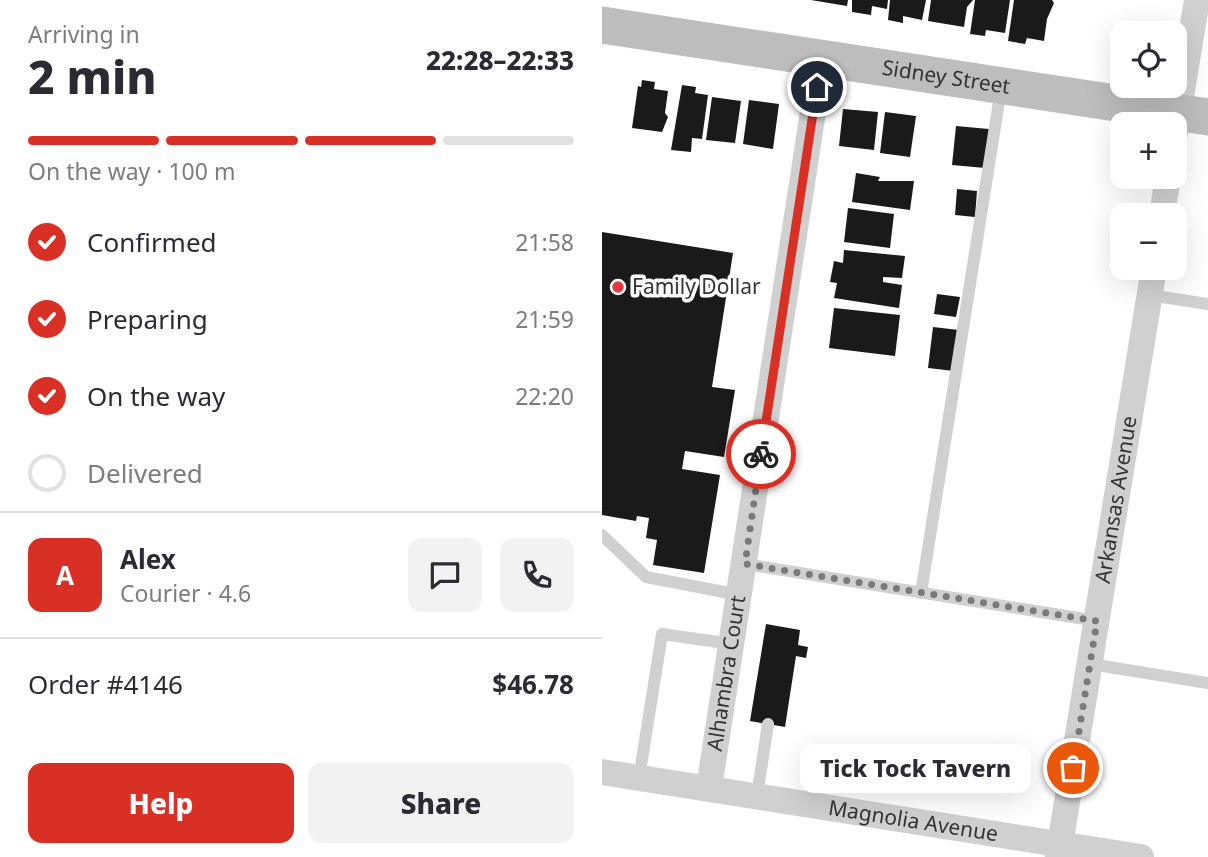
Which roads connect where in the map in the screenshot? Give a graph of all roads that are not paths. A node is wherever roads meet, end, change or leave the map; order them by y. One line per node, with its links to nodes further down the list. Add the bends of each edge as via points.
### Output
1 (1197, 0): 6 (street)
2 (602, 25): 3 (street, Sidney Street)
3 (821, 60): 4 (street, Sidney Street); 11 (street, Alhambra Court)
4 (1002, 85): 5 (street, Sidney Street); 12 (lane)
5 (1133, 112)
6 (1187, 123)
7 (1152, 280): 8 (street, Arkansas Avenue)
8 (1149, 295): 9 (lane); 14 (street, Arkansas Avenue)
9 (1208, 304)
10 (602, 535): 13 (lane, via 646,577)
11 (745, 564): 12 (lane); 13 (street, Alhambra Court)
12 (921, 593): 14 (lane)
13 (740, 594): 15 (street, Alhambra Court)
14 (1097, 621): 16 (street, Arkansas Avenue)
15 (732, 644): 20 (lane, via 662,634); 21 (street, Alhambra Court)
16 (1090, 664): 17 (lane); 23 (street, Arkansas Avenue)
17 (1208, 683)
18 (768, 724): 22 (lane)
19 (602, 772): 20 (street, Magnolia Avenue)
20 (639, 778): 21 (street, Magnolia Avenue)
21 (709, 788): 22 (street, Magnolia Avenue)
22 (757, 796): 23 (street, Magnolia Avenue)
23 (1059, 851): 24 (street, Magnolia Avenue)
24 (1141, 857)

